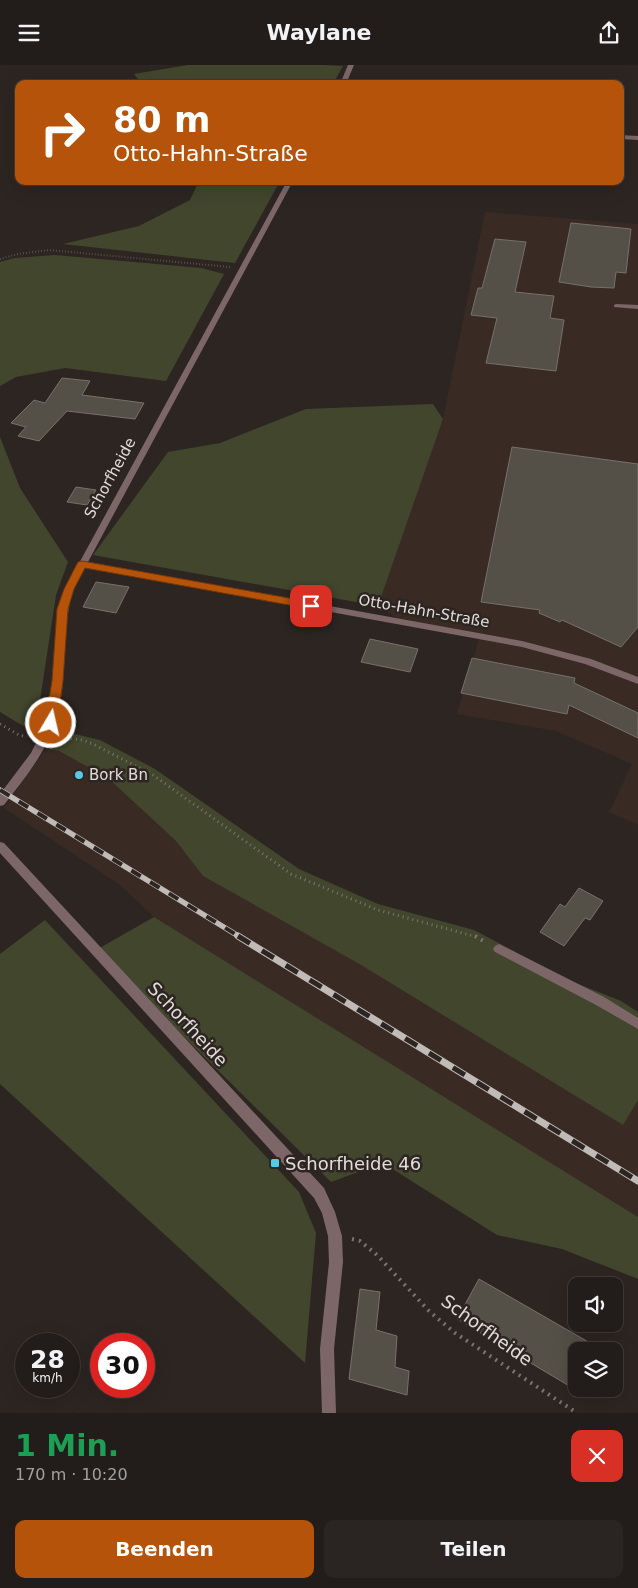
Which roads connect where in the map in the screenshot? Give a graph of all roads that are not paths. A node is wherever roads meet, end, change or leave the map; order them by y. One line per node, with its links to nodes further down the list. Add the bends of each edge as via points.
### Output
1 (351, 65): 2 (street)
2 (344, 80)
3 (624, 137): 4 (street)
4 (638, 138)
5 (288, 185): 8 (street, Schorfheide)
6 (616, 306): 7 (street)
7 (638, 307)
8 (82, 564): 9 (street, Otto-Hahn-Straße, via 522,644 588,661); 10 (street, Schorfheide, via 62,609 54,711 45,738)
9 (638, 681)
10 (0, 802)
11 (0, 846): 14 (street, Schorfheide, via 319,1193 335,1236 336,1262 327,1349)
12 (499, 949): 13 (street)
13 (638, 1024)
14 (329, 1413)

